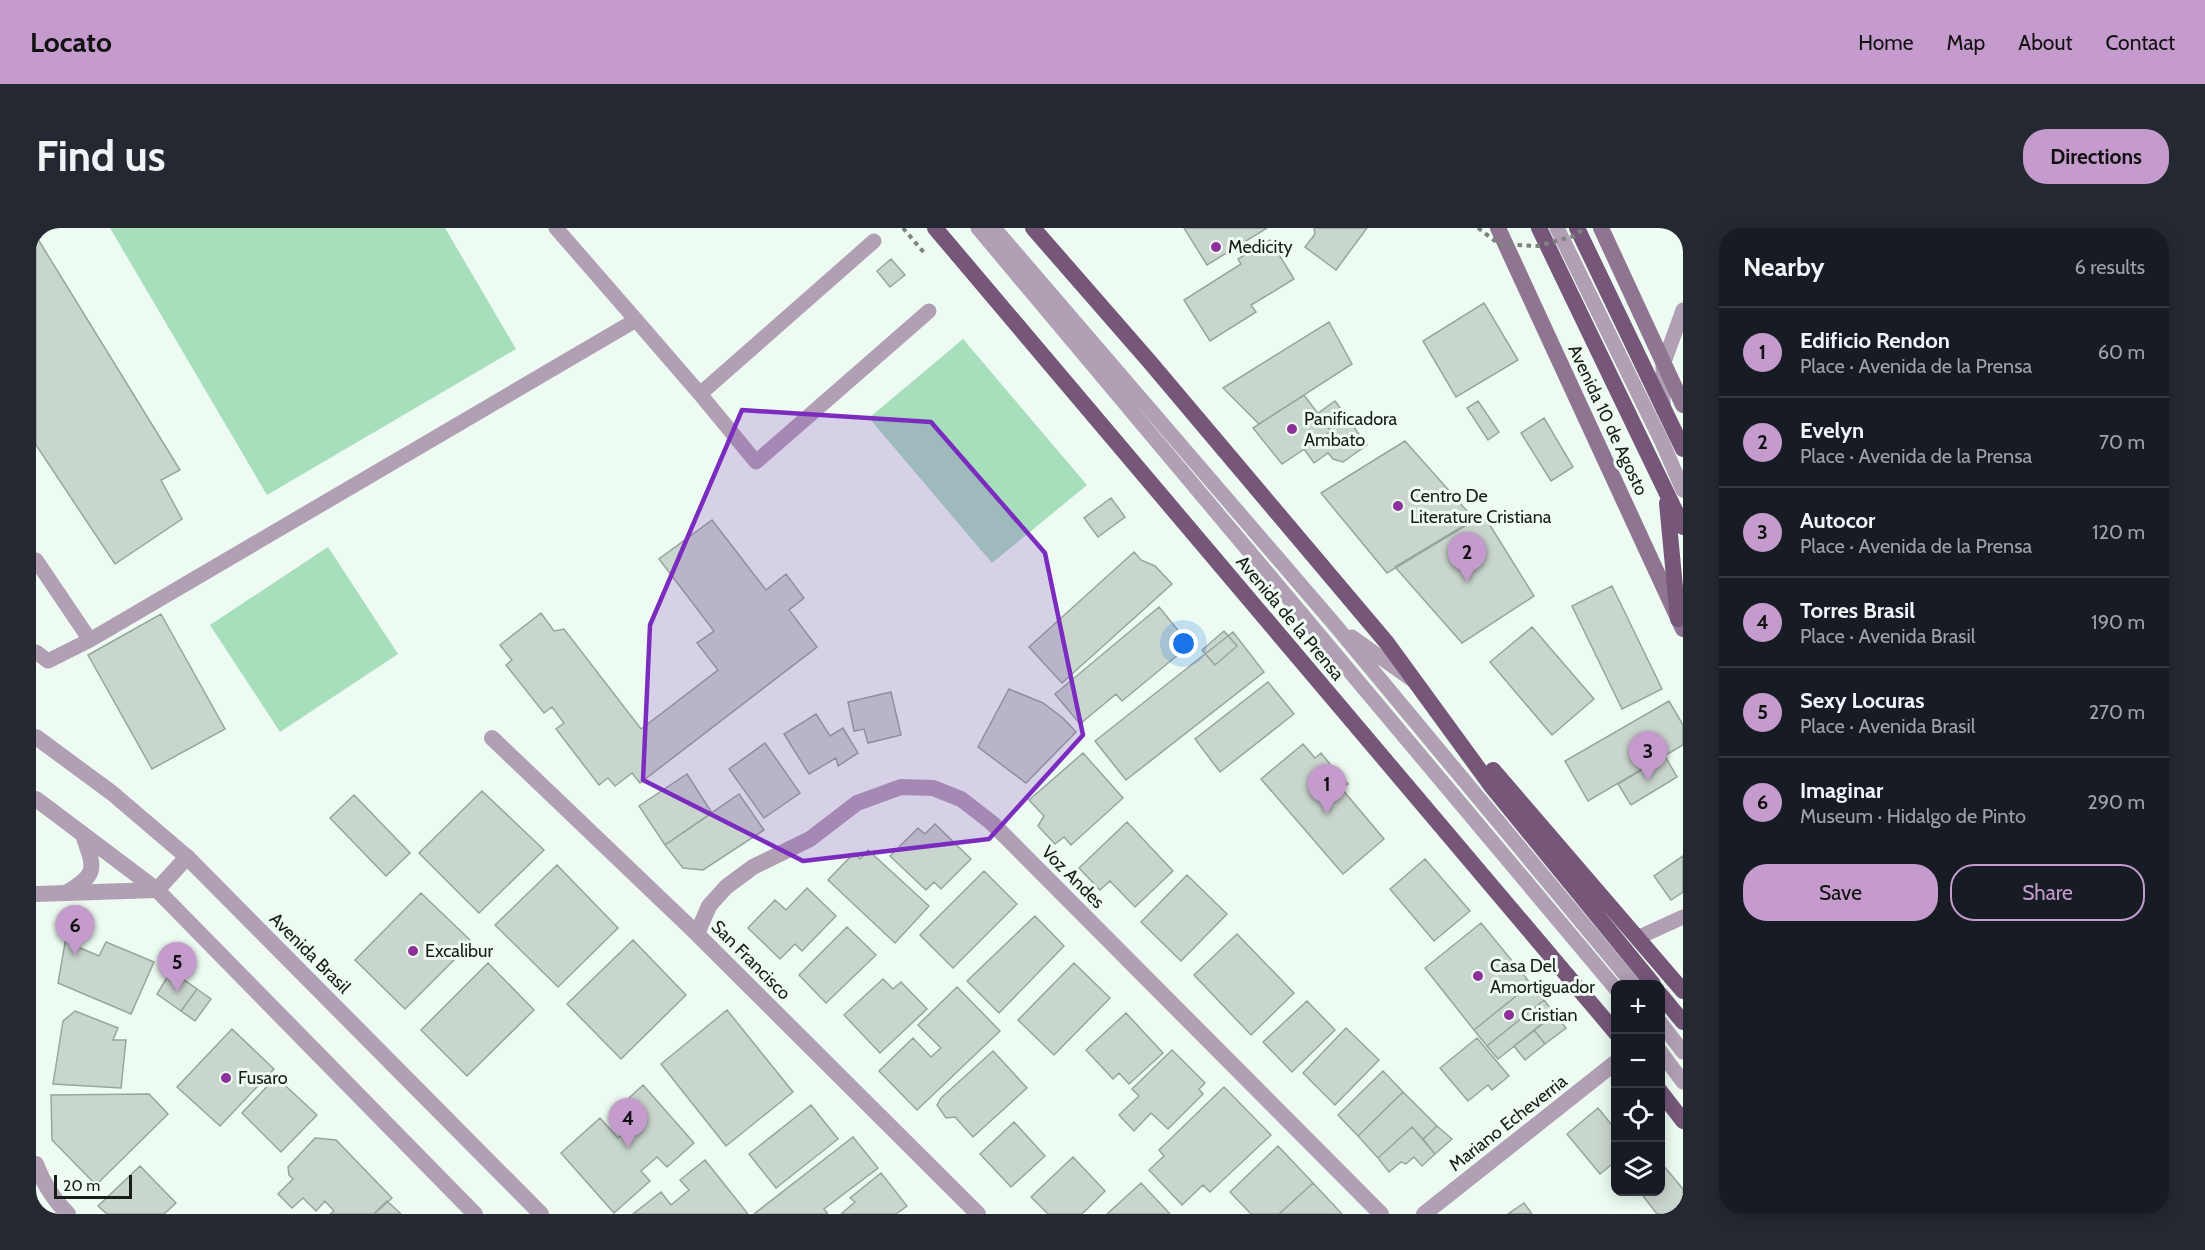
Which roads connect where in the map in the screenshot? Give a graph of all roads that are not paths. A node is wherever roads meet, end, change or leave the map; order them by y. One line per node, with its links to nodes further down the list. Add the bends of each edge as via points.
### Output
1 (556, 228): 14 (lane)
2 (935, 228): 48 (main road, Avenida de la Prensa)
3 (978, 228): 44 (lane)
4 (994, 228): 26 (lane)
5 (1033, 228): 29 (main road)
6 (1498, 228): 25 (main road, Avenida 10 de Agosto)
7 (1539, 228): 21 (main road, Avenida 10 de Agosto)
8 (1557, 228): 19 (lane)
9 (1577, 228): 17 (main road)
10 (1601, 228): 15 (main road)
11 (874, 241): 16 (lane)
12 (1683, 310): 15 (lane)
13 (929, 311): 16 (lane, via 756,462)
14 (636, 320): 16 (lane); 27 (lane)
15 (1663, 365): 17 (lane); 18 (main road)
16 (700, 394)
17 (1663, 404): 19 (lane); 20 (main road)
18 (1683, 405)
19 (1662, 442): 22 (lane)
20 (1683, 449)
21 (1665, 487): 23 (main road, Avenida 10 de Agosto); 25 (main road)
22 (1683, 490)
23 (1683, 527)
24 (36, 560): 27 (lane)
25 (1681, 624)
26 (1335, 625): 29 (lane); 42 (lane)
27 (90, 640): 28 (lane, via 48,661)
28 (36, 652)
29 (1420, 686): 41 (main road); 43 (main road, via 1492,787)
30 (36, 737): 34 (street, Avenida Brasil, via 112,793)
31 (492, 738): 40 (street, San Francisco)
32 (36, 798): 33 (street)
33 (83, 834): 35 (street); 36 (street, via 92,871 84,883)
34 (187, 857): 35 (street); 60 (street, Avenida Brasil)
35 (157, 890): 36 (street); 59 (street)
36 (66, 893): 37 (street)
37 (36, 894): 38 (street)
38 (36, 899)
39 (1683, 917): 41 (lane)
40 (697, 934): 61 (street, San Francisco); 62 (street, Voz Andes, via 710,906 726,887 753,867 810,839 857,803 901,787 933,788 952,795 992,823)
41 (1637, 938): 45 (main road)
42 (1630, 980)
43 (1650, 980)
44 (1611, 983)
45 (1683, 990)
46 (1665, 1000): 47 (main road)
47 (1683, 1022)
48 (1611, 1027)
49 (1665, 1029): 50 (lane)
50 (1683, 1052)
51 (1665, 1058): 53 (lane)
52 (1611, 1066): 57 (street, Mariano Echeverria)
53 (1683, 1082)
54 (1665, 1097): 55 (main road)
55 (1683, 1120)
56 (36, 1164): 58 (street, via 52,1195)
57 (1429, 1212)
58 (68, 1214)
59 (475, 1214)
60 (541, 1214)
61 (978, 1214)
62 (1380, 1214)

